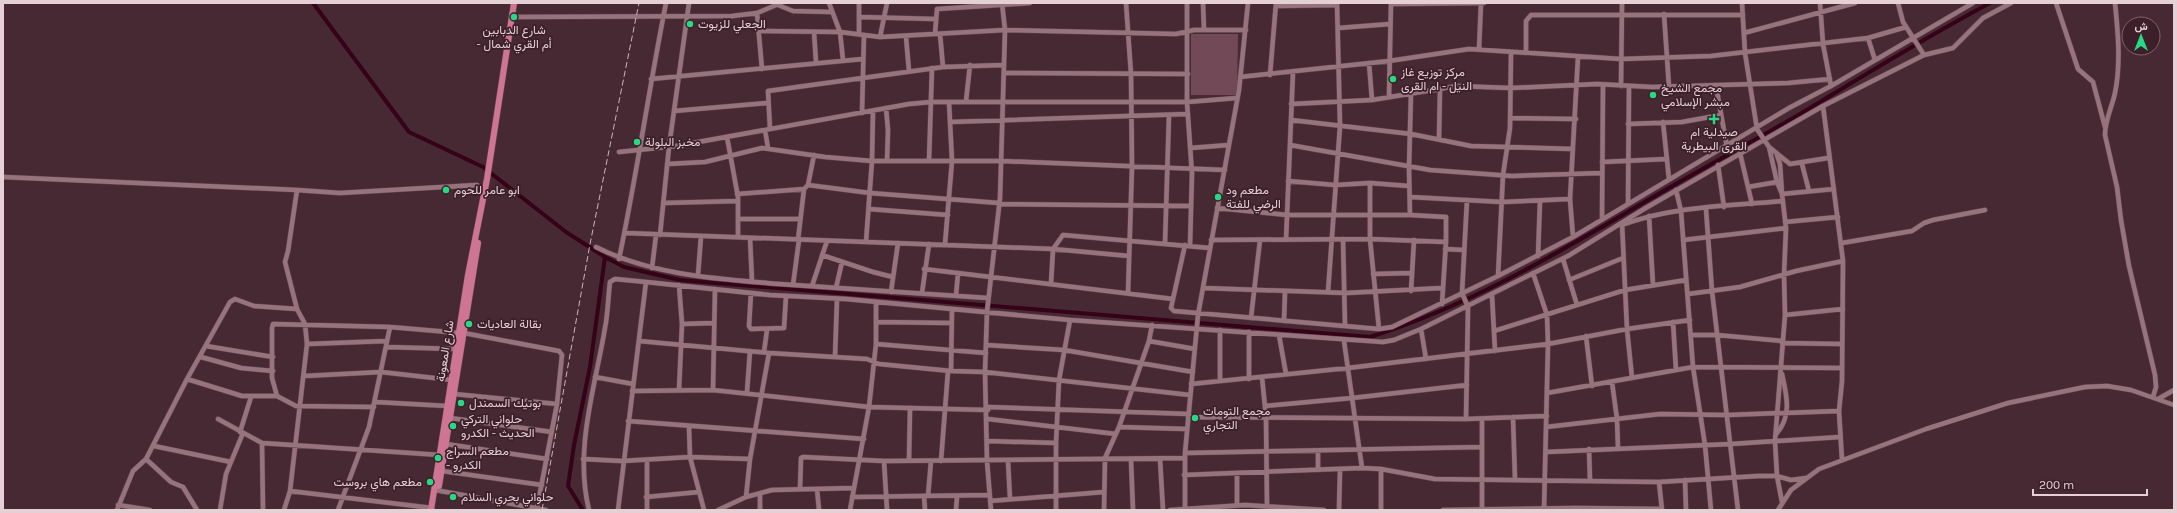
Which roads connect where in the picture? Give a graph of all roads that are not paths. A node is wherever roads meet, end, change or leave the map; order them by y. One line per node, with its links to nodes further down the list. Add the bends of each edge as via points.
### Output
1 (514, 3): 33 (highway, شارع المعونة)
2 (666, 3): 35 (street)
3 (689, 3): 36 (street)
4 (829, 3): 27 (street)
5 (859, 3): 34 (street)
6 (887, 3): 37 (street)
7 (1030, 3): 24 (street)
8 (1126, 3): 52 (street)
9 (1187, 3): 46 (street)
10 (1203, 3): 43 (street)
11 (1248, 3): 44 (street)
12 (1391, 3): 13 (street); 39 (street)
13 (1482, 3): 59 (street)
14 (1622, 3): 30 (street)
15 (1742, 3): 32 (street)
16 (1820, 3): 28 (street)
17 (1855, 3): 28 (street)
18 (1898, 3): 40 (street)
19 (1973, 3): 56 (street)
20 (2011, 3): 63 (street, via 1983,18 1953,48)
21 (2056, 3): 130 (street, via 2078,69 2092,82)
22 (2115, 3): 130 (street, via 2119,57 2115,92)
23 (780, 4): 27 (street, via 793,11); 29 (street)
24 (1002, 4): 38 (street, via 938,8); 42 (street)
25 (1276, 4): 26 (street); 84 (street)
26 (1337, 4): 41 (street)
27 (832, 12): 48 (street)
28 (1821, 12): 49 (street); 58 (street)
29 (757, 13): 36 (street); 45 (street)
30 (1621, 14): 31 (street); 61 (street, via 1531,15 1526,21); 67 (street)
31 (1664, 14): 32 (street); 65 (street)
32 (1743, 15): 49 (street)
33 (512, 17): 35 (street); 341 (highway, شارع المعونة, via 487,179 468,275)
34 (859, 17): 37 (street); 50 (street)
35 (663, 18): 36 (street); 88 (street)
36 (686, 18): 85 (street)
37 (884, 18): 38 (street); 55 (street)
38 (936, 19): 51 (street)
39 (1390, 24): 41 (street); 69 (street)
40 (1906, 27): 56 (street); 57 (street)
41 (1338, 28): 75 (street)
42 (1004, 30): 51 (street); 52 (street); 74 (street)
43 (1204, 30): 44 (street); 46 (street)
44 (1246, 30): 86 (street)
45 (759, 31): 47 (street); 78 (street)
46 (1187, 31): 52 (street, via 1176,34); 83 (street)
47 (814, 32): 48 (street); 71 (street)
48 (840, 32): 50 (street); 68 (street)
49 (1744, 33): 62 (street)
50 (858, 34): 53 (street)
51 (938, 34): 54 (street); 76 (street)
52 (1129, 34): 82 (street)
53 (864, 35): 55 (street); 66 (street)
54 (906, 36): 55 (street); 79 (street)
55 (880, 37)
56 (1914, 37): 63 (street); 70 (street)
57 (1868, 38): 58 (street); 70 (street)
58 (1823, 44): 62 (street); 89 (street)
59 (1479, 49): 60 (street); 69 (street)
60 (1511, 52): 61 (street); 98 (street)
61 (1526, 53): 64 (street)
62 (1745, 53): 65 (street); 92 (street)
63 (1924, 55): 113 (street)
64 (1578, 57): 67 (street); 90 (street)
65 (1668, 58): 67 (street); 97 (street)
66 (863, 59): 68 (street); 87 (street)
67 (1621, 59): 93 (street)
68 (843, 60): 71 (street)
69 (1389, 60): 72 (street); 101 (street)
70 (1875, 60): 95 (street)
71 (816, 62): 78 (street)
72 (1369, 63): 75 (street); 103 (street)
73 (970, 65): 74 (street); 76 (street); 104 (street)
74 (1004, 65): 81 (street)
75 (1339, 66): 80 (street); 110 (street)
76 (943, 67): 77 (street)
77 (932, 68): 79 (street); 106 (street)
78 (762, 69): 85 (street)
79 (909, 71): 87 (street)
80 (1293, 72): 84 (street); 112 (street)
81 (1004, 73): 82 (street); 105 (street)
82 (1131, 74): 83 (street); 108 (street)
83 (1188, 74): 109 (street)
84 (1270, 75): 86 (street)
85 (679, 77): 88 (street); 115 (street)
86 (1240, 77): 102 (street)
87 (862, 78): 111 (street, via 768,90); 117 (street)
88 (651, 79): 145 (street)
89 (1830, 79): 92 (street); 95 (street)
90 (1577, 85): 91 (street); 98 (street); 123 (street)
91 (1603, 85): 93 (street); 161 (street)
92 (1749, 85): 94 (street); 132 (street)
93 (1621, 86): 96 (street)
94 (1716, 86): 97 (street); 121 (street)
95 (1831, 86): 132 (street, via 1789,108)
96 (1628, 87): 97 (street); 128 (street)
97 (1669, 87)
98 (1511, 88): 99 (street, via 1464,86); 122 (street)
99 (1440, 89): 100 (street); 135 (street)
100 (1411, 93): 101 (street); 133 (street)
101 (1389, 97): 103 (street)
102 (1237, 98): 109 (street); 137 (street)
103 (1372, 100): 110 (street)
104 (966, 101): 105 (street); 107 (street)
105 (1002, 101): 108 (street); 124 (street)
106 (931, 102): 107 (street); 114 (street); 157 (street)
107 (949, 102): 126 (street)
108 (1132, 102): 109 (street); 118 (street)
109 (1187, 102): 119 (street)
110 (1341, 102): 112 (street); 129 (street)
111 (767, 103): 115 (street); 131 (street)
112 (1291, 104): 125 (street)
113 (1823, 106): 136 (street); 153 (street)
114 (886, 108): 116 (street); 156 (street)
115 (674, 111): 140 (street)
116 (872, 111): 117 (street); 155 (street)
117 (862, 113): 131 (street)
118 (1131, 114): 120 (street); 124 (street); 165 (street)
119 (1188, 114): 120 (street); 144 (street)
120 (1169, 115): 166 (street)
121 (1721, 115): 127 (street, via 1682,122); 139 (street)
122 (1511, 118): 123 (street); 141 (street)
123 (1576, 119): 146 (street)
124 (1001, 120): 126 (street); 158 (street)
125 (1291, 120): 129 (street); 138 (street)
126 (950, 122): 160 (street)
127 (1663, 122): 128 (street); 154 (street)
128 (1628, 124): 159 (street)
129 (1340, 126): 133 (street); 149 (street)
130 (2105, 127): 413 (street, via 2129,266 2155,375 2156,387)
131 (768, 130): 134 (street); 143 (street)
132 (1758, 130): 136 (street); 139 (street)
133 (1411, 134): 135 (street); 168 (street)
134 (727, 137): 140 (street); 150 (street)
135 (1439, 139): 141 (street, via 1464,145)
136 (1763, 139): 142 (street); 148 (street)
137 (1229, 145): 144 (street); 169 (street)
138 (1290, 145): 149 (street); 175 (street)
139 (1727, 146): 174 (street)
140 (669, 147): 145 (street); 162 (street)
141 (1506, 147): 146 (street); 172 (street)
142 (1768, 147): 152 (street); 176 (street)
143 (768, 148): 150 (street); 151 (street)
144 (1190, 148): 167 (street)
145 (641, 149): 147 (street); 225 (street)
146 (1573, 149): 170 (street)
147 (619, 152)
148 (1740, 153): 164 (street); 182 (street)
149 (1337, 154): 168 (street); 180 (street)
150 (730, 155): 162 (street, via 705,162); 189 (street)
151 (814, 155): 155 (street); 179 (street)
152 (1777, 155): 163 (street, via 1790,164); 190 (street)
153 (1828, 158): 163 (street); 184 (street)
154 (1667, 159): 159 (street); 174 (street)
155 (872, 161): 156 (street); 188 (street)
156 (887, 161): 157 (street)
157 (929, 161): 160 (street)
158 (1001, 161): 160 (street); 165 (street); 200 (street)
159 (1628, 161): 161 (street); 201 (street)
160 (952, 162): 193 (street)
161 (1602, 162): 171 (street)
162 (668, 164): 199 (street)
163 (1802, 164): 187 (street)
164 (1718, 165): 186 (street); 206 (street)
165 (1132, 167): 166 (street); 203 (street)
166 (1167, 168): 167 (street); 204 (street)
167 (1192, 168): 169 (street); 205 (street)
168 (1409, 168): 172 (street); 181 (street)
169 (1224, 170): 207 (street)
170 (1571, 173): 171 (street); 172 (street); 192 (street)
171 (1602, 173): 221 (street)
172 (1503, 175): 198 (street)
173 (3, 177): 185 (street)
174 (1669, 179): 201 (street)
175 (1288, 181): 180 (street); 214 (street)
176 (1777, 182): 182 (street); 190 (street)
177 (1370, 183): 180 (street); 181 (street); 215 (street)
178 (477, 185): 185 (street, via 340,193)
179 (808, 185): 183 (street); 188 (street)
180 (1335, 185): 212 (street)
181 (1409, 186): 191 (street)
182 (1748, 186): 202 (street)
183 (804, 189): 189 (street); 220 (street)
184 (1834, 189): 187 (street); 218 (street)
185 (297, 190): 313 (street, via 285,259)
186 (1676, 190): 211 (street); 223 (street)
187 (1809, 191): 190 (street)
188 (870, 193): 193 (street); 208 (street)
189 (737, 194): 195 (street)
190 (1782, 194): 197 (street)
191 (1410, 197): 194 (street); 216 (street)
192 (1570, 199): 196 (street); 229 (street)
193 (950, 200): 200 (street); 213 (street)
194 (1467, 200): 198 (street); 256 (street)
195 (738, 201): 199 (street); 219 (street)
196 (1540, 201): 198 (street); 259 (street)
197 (1782, 201): 202 (street); 222 (street)
198 (1502, 202): 273 (street)
199 (663, 203): 226 (street)
200 (999, 204): 203 (street); 252 (street)
201 (1628, 204): 221 (street)
202 (1752, 204): 206 (street)
203 (1131, 205): 204 (street); 235 (street)
204 (1166, 206): 205 (street); 246 (street)
205 (1191, 206): 250 (street)
206 (1724, 207): 209 (street)
207 (1217, 208): 214 (street); 236 (street)
208 (869, 209): 213 (street); 243 (street)
209 (1706, 209): 211 (street); 231 (street)
210 (1985, 210): 249 (street, via 1933,220 1912,231)
211 (1681, 211): 217 (street); 241 (street)
212 (1334, 214): 214 (street); 215 (street); 239 (street)
213 (948, 215): 248 (street)
214 (1287, 215): 238 (street)
215 (1369, 215): 216 (street); 233 (street)
216 (1410, 215): 244 (street, via 1446,217)
217 (1650, 216): 223 (street); 283 (street)
218 (1838, 217): 222 (street); 249 (street)
219 (738, 219): 220 (street); 228 (street)
220 (800, 219): 234 (street)
221 (1602, 220): 229 (street)
222 (1785, 222): 224 (street)
223 (1622, 224): 260 (street); 261 (street)
224 (1786, 228): 231 (street); 272 (street)
225 (625, 233): 226 (street); 262 (street)
226 (658, 235): 227 (street); 265 (street)
227 (702, 236): 228 (street); 271 (street)
228 (738, 237): 230 (street)
229 (1573, 237): 259 (street)
230 (750, 238): 234 (street); 278 (street)
231 (1709, 238): 241 (street); 292 (street)
232 (1343, 239): 233 (street); 239 (street); 299 (street)
233 (1370, 239): 240 (street); 270 (street)
234 (798, 240): 242 (street); 282 (street)
235 (1129, 240): 246 (street); 254 (street, via 1063,235); 258 (street)
236 (1211, 240): 237 (street); 253 (street)
237 (1260, 240): 238 (street); 290 (street)
238 (1286, 240): 239 (street)
239 (1332, 240): 295 (street)
240 (1414, 240): 244 (street); 268 (street)
241 (1683, 240): 277 (street)
242 (827, 241): 243 (street); 257 (street)
243 (866, 242): 245 (street)
244 (1446, 242): 255 (street)
245 (898, 243): 247 (street); 274 (street)
246 (1164, 243): 250 (street)
247 (929, 244): 248 (street); 266 (street)
248 (945, 244): 252 (street)
249 (1842, 244): 263 (street)
250 (1188, 245): 253 (street); 308 (street)
251 (596, 247): 262 (street)
252 (996, 247): 254 (street); 275 (street)
253 (1210, 248): 286 (street)
254 (1053, 249): 258 (street); 280 (street)
255 (1445, 249): 256 (street); 287 (street)
256 (1464, 250): 301 (street)
257 (822, 255): 264 (street); 284 (street)
258 (1128, 256): 298 (street)
259 (1538, 256): 273 (street)
260 (1562, 258): 269 (street); 276 (street)
261 (1623, 258): 276 (street); 289 (street)
262 (619, 259): 265 (street)
263 (1843, 261): 272 (street); 315 (street)
264 (842, 262): 274 (street); 285 (street)
265 (652, 268): 271 (street)
266 (924, 269): 267 (street); 297 (street)
267 (958, 273): 275 (street); 305 (street)
268 (1412, 273): 270 (street); 291 (street)
269 (1533, 273): 302 (street); 318 (street)
270 (1373, 274): 300 (street)
271 (698, 275): 278 (street)
272 (1784, 275): 292 (street, via 1753,284); 319 (street)
273 (1498, 276): 301 (street)
274 (893, 277): 293 (street)
275 (992, 278): 280 (street); 307 (street)
276 (1569, 280): 311 (street)
277 (1686, 280): 283 (street); 303 (street)
278 (752, 281): 282 (street)
279 (646, 282): 281 (street); 348 (street); 388 (street, via 612,279 606,327)
280 (1051, 284): 298 (street)
281 (679, 285): 288 (street); 329 (street)
282 (793, 285): 284 (street)
283 (1653, 285): 289 (street)
284 (812, 286): 285 (street)
285 (836, 288): 293 (street)
286 (1203, 288): 290 (street); 317 (street)
287 (1442, 288): 291 (street); 310 (street)
288 (715, 289): 296 (street); 326 (street)
289 (1624, 290): 311 (street); 336 (street)
290 (1254, 291): 294 (street); 320 (street)
291 (1411, 291): 300 (street)
292 (1712, 291): 303 (street); 344 (street)
293 (891, 292): 297 (street)
294 (1285, 292): 295 (street); 323 (street)
295 (1328, 292): 299 (street)
296 (751, 293): 304 (street); 337 (street, via 749,328)
297 (922, 293): 305 (street)
298 (1128, 293): 308 (street)
299 (1346, 293): 300 (street); 331 (street)
300 (1375, 293): 334 (street)
301 (1462, 293): 310 (street); 312 (street)
302 (1492, 294): 312 (street); 339 (street)
303 (1688, 294): 322 (street)
304 (786, 296): 306 (street); 337 (street, via 784,328)
305 (956, 296): 307 (street)
306 (838, 299): 309 (street); 371 (street)
307 (988, 299): 316 (street)
308 (1173, 299): 317 (street, via 1173,310)
309 (876, 302): 314 (street); 324 (street)
310 (1442, 304): 334 (street, via 1396,325)
311 (1578, 305): 318 (street)
312 (1468, 307): 335 (street); 368 (street)
313 (297, 309): 328 (street); 356 (street, via 254,306 233,300)
314 (952, 309): 316 (street); 327 (street)
315 (1843, 309): 319 (street); 354 (street)
316 (987, 311): 321 (street); 357 (street)
317 (1198, 314): 320 (street); 333 (street)
318 (1547, 314): 339 (street); 353 (street)
319 (1785, 315): 350 (street)
320 (1251, 318): 323 (street)
321 (1070, 320): 330 (street); 363 (street)
322 (1690, 320): 325 (street); 343 (street)
323 (1284, 321): 331 (street)
324 (876, 322): 327 (street); 352 (street)
325 (1673, 322): 336 (street); 380 (street)
326 (714, 323): 329 (street); 359 (street)
327 (951, 323): 362 (street)
328 (304, 324): 332 (street); 351 (street); 370 (street, via 274,324)
329 (682, 324): 355 (street)
330 (1152, 325): 333 (street); 349 (street)
331 (1345, 325): 334 (street)
332 (390, 327): 341 (street); 347 (street)
333 (1197, 328): 338 (street); 361 (street)
334 (1379, 329)
335 (1421, 329): 346 (street, via 1384,342); 372 (street)
336 (1627, 329): 345 (street); 390 (street)
337 (767, 330): 366 (street)
338 (1220, 330): 340 (street); 395 (street)
339 (1494, 331): 364 (street)
340 (1250, 332): 342 (street); 392 (street)
341 (462, 333): 360 (highway, شارع المعونة); 408 (highway, شارع المعونة); 416 (street, via 561,352)
342 (1279, 335): 346 (street); 386 (street)
343 (1691, 335): 344 (street); 376 (street)
344 (1718, 335): 350 (street); 375 (street)
345 (1586, 336): 353 (street); 400 (street)
346 (1344, 340): 377 (street)
347 (387, 341): 351 (street); 358 (street)
348 (639, 341): 355 (street); 397 (street)
349 (1149, 341): 361 (street); 374 (street)
350 (1782, 342): 354 (street); 378 (street)
351 (307, 344): 387 (street)
352 (876, 344): 362 (street); 373 (street)
353 (1548, 344): 364 (street); 407 (street)
354 (1842, 344): 379 (street)
355 (680, 345): 359 (street); 402 (street)
356 (206, 346): 369 (street); 370 (street)
357 (986, 346): 363 (street); 367 (street)
358 (386, 347): 360 (street); 383 (street)
359 (714, 348): 365 (street); 403 (street)
360 (457, 349): 393 (highway, شارع المعونة)
361 (1195, 349): 385 (street)
362 (951, 350): 367 (street); 382 (street)
363 (1064, 350): 374 (street); 394 (street)
364 (1495, 351): 368 (street)
365 (750, 352): 366 (street); 406 (street)
366 (766, 353): 371 (street); 409 (street)
367 (986, 353): 384 (street)
368 (1467, 354): 372 (street); 399 (street)
369 (200, 357): 381 (street, via 241,368); 391 (street)
370 (273, 357): 381 (street)
371 (835, 357): 373 (street)
372 (1426, 359): 377 (street)
373 (873, 361): 382 (street, via 879,364); 422 (street)
374 (1140, 364): 385 (street); 401 (street)
375 (1720, 366): 376 (street); 378 (street); 432 (street)
376 (1693, 367): 380 (street); 431 (street)
377 (1348, 368): 386 (street); 414 (street)
378 (1780, 368): 379 (street); 429 (street); 430 (street)
379 (1842, 368): 427 (street)
380 (1676, 370): 390 (street)
381 (273, 371): 411 (street)
382 (950, 371): 384 (street); 424 (street)
383 (381, 372): 387 (street); 393 (street); 417 (street)
384 (985, 372): 394 (street); 425 (street)
385 (1193, 372): 398 (street)
386 (1286, 374): 389 (street)
387 (304, 376): 419 (street)
388 (595, 377): 397 (street); 480 (street)
389 (1262, 377): 392 (street); 421 (street)
390 (1632, 378): 396 (street)
391 (187, 379): 412 (street); 465 (street)
392 (1249, 379): 395 (street)
393 (452, 380): 420 (highway, شارع المعونة)
394 (1059, 380): 401 (street); 426 (street)
395 (1220, 381): 398 (street)
396 (1612, 382): 400 (street); 443 (street)
397 (633, 384): 405 (street)
398 (1192, 384): 410 (street)
399 (1466, 385): 414 (street); 441 (street)
400 (1592, 386): 407 (street)
401 (1133, 387): 410 (street); 428 (street)
402 (679, 390): 403 (street); 405 (street)
403 (713, 390): 406 (street)
404 (2174, 390): 415 (street)
405 (632, 391): 444 (street)
406 (747, 392): 409 (street)
407 (1547, 393): 434 (street)
408 (454, 394): 416 (street); 436 (highway, شارع المعونة)
409 (761, 395): 422 (street); 450 (street)
410 (1190, 395): 433 (street)
411 (277, 396): 412 (street); 419 (street, via 290,404)
412 (251, 397): 452 (street)
413 (2153, 397): 415 (street); 487 (street, via 2121,388 2096,386 2025,399 1964,416)
414 (1352, 398): 421 (street); 439 (street)
415 (2158, 399): 418 (street)
416 (557, 404): 451 (street)
417 (374, 405): 419 (street); 420 (street); 469 (street, via 370,427)
418 (2174, 405)
419 (301, 406): 463 (street)
420 (448, 406): 474 (highway, شارع المعونة)
421 (1265, 406): 438 (street)
422 (869, 407): 423 (street); 456 (street)
423 (910, 408): 424 (street); 490 (street)
424 (944, 409): 425 (street); 492 (street)
425 (988, 409): 426 (street); 437 (street)
426 (1058, 410): 428 (street); 447 (street)
427 (1839, 411): 430 (street); 455 (street)
428 (1123, 412): 433 (street); 446 (street)
429 (1777, 412): 430 (street); 432 (street); 454 (street)
430 (1787, 413): 454 (street, via 1783,427)
431 (1700, 414): 432 (street); 443 (street, via 1660,414); 464 (street)
432 (1727, 415): 462 (street)
433 (1189, 416): 438 (street); 449 (street)
434 (1547, 416): 435 (street); 448 (street)
435 (1513, 417): 442 (street); 508 (street)
436 (450, 418): 451 (street); 461 (highway, شارع المعونة)
437 (988, 418): 447 (street); 457 (street)
438 (1266, 418): 439 (street); 471 (street)
439 (1355, 418): 441 (street); 470 (street)
440 (218, 419): 452 (street)
441 (1466, 419): 442 (street)
442 (1482, 419): 466 (street)
443 (1617, 419): 448 (street); 467 (street)
444 (628, 421): 445 (street); 488 (street)
445 (689, 427): 450 (street); 476 (street)
446 (1119, 427): 449 (street); 453 (street)
447 (1057, 428): 453 (street); 460 (street)
448 (1546, 428): 473 (street)
449 (1187, 429): 475 (street)
450 (755, 430): 456 (street); 481 (street)
451 (552, 432): 479 (street)
452 (242, 433): 459 (street); 495 (street)
453 (1116, 434): 477 (street)
454 (1776, 435): 458 (street)
455 (1840, 437): 458 (street); 487 (street)
456 (864, 439): 484 (street)
457 (988, 441): 460 (street); 493 (street)
458 (1775, 441): 462 (street); 504 (street)
459 (262, 443): 463 (street); 549 (street)
460 (1056, 443): 485 (street)
461 (446, 444): 479 (street); 500 (highway, شارع المعونة)
462 (1731, 444): 464 (street); 505 (street)
463 (296, 445): 469 (street); 519 (street)
464 (1705, 445): 467 (street); 511 (street)
465 (154, 446): 478 (street); 495 (street)
466 (1482, 447): 470 (street); 507 (street)
467 (1618, 448): 468 (street)
468 (1589, 449): 473 (street); 512 (street)
469 (359, 450): 474 (street); 524 (street)
470 (1359, 450): 472 (street); 496 (street)
471 (1266, 451): 472 (street); 475 (street); 501 (street)
472 (1318, 451): 498 (street)
473 (1546, 452): 509 (street)
474 (440, 455): 518 (highway, شارع المعونة)
475 (1185, 456): 482 (street); 503 (street)
476 (690, 457): 481 (street); 483 (street); 520 (street)
477 (1105, 458): 485 (street); 486 (street); 521 (street)
478 (146, 459): 535 (street, via 133,471); 547 (street, via 171,482 183,486)
479 (547, 459): 514 (street)
480 (583, 459): 488 (street); 553 (street)
481 (750, 459): 528 (street)
482 (1160, 459): 486 (street); 568 (street)
483 (647, 460): 488 (street); 527 (street)
484 (859, 460): 489 (street); 515 (street); 516 (street, via 802,457)
485 (1056, 460): 494 (street); 526 (street)
486 (1131, 460): 567 (street)
487 (1842, 460): 506 (street)
488 (622, 461): 554 (street)
489 (884, 461): 490 (street); 530 (street)
490 (909, 461): 491 (street)
491 (931, 461): 492 (street); 525 (street)
492 (941, 461): 493 (street)
493 (988, 461): 494 (street); 523 (street)
494 (1008, 461): 532 (street)
495 (231, 462): 548 (street, via 224,479)
496 (1362, 468): 497 (street); 499 (street)
497 (1381, 469): 507 (street, via 1432,479); 572 (street)
498 (1318, 470): 499 (street); 501 (street)
499 (1340, 470): 571 (street)
500 (442, 471): 514 (street); 518 (highway, شارع المعونة)
501 (1267, 472): 502 (street); 537 (street)
502 (1237, 474): 503 (street); 536 (street)
503 (1184, 475): 542 (street)
504 (1777, 476): 505 (street); 506 (street, via 1791,480); 534 (street)
505 (1735, 478): 511 (street); 577 (street)
506 (1806, 478): 534 (street, via 1791,490)
507 (1482, 479): 508 (street); 543 (street)
508 (1515, 479): 509 (street)
509 (1545, 480): 512 (street); 544 (street)
510 (1685, 480): 511 (street); 513 (street); 575 (street)
511 (1708, 480): 576 (street)
512 (1590, 481): 513 (street)
513 (1659, 482): 574 (street)
514 (542, 485): 538 (street)
515 (854, 488): 517 (street); 529 (street)
516 (800, 489): 517 (street); 522 (street, via 772,490)
517 (818, 489): 559 (street)
518 (437, 490): 540 (highway, شارع المعونة); 541 (street)
519 (290, 491): 524 (street); 550 (street)
520 (699, 492): 527 (street); 556 (street)
521 (1104, 492): 526 (street); 566 (street)
522 (760, 494): 528 (street); 558 (street)
523 (989, 495): 531 (street); 533 (street)
524 (343, 496): 540 (street); 551 (street)
525 (926, 496): 530 (street); 531 (street); 562 (street)
526 (1056, 496): 532 (street); 565 (street)
527 (646, 497): 555 (street)
528 (746, 497): 557 (street)
529 (852, 497): 530 (street); 560 (street)
530 (886, 497): 561 (street)
531 (956, 497): 563 (street)
532 (1010, 500): 533 (street)
533 (990, 501): 564 (street)
534 (1782, 502): 578 (street)
535 (118, 504): 545 (street); 546 (street)
536 (1237, 505): 539 (street); 542 (street)
537 (1267, 506): 539 (street); 570 (street)
538 (537, 508): 541 (street); 552 (street)
539 (1245, 508)
540 (433, 509)
541 (531, 509)
542 (1185, 509): 569 (street)
543 (1482, 509): 544 (street); 573 (street)
544 (1544, 509): 574 (street)
545 (117, 510)
546 (150, 510)
547 (197, 510)
548 (220, 510)
549 (264, 510)
550 (284, 510)
551 (338, 510)
552 (545, 510)
553 (589, 510)
554 (618, 510)
555 (647, 510)
556 (704, 510)
557 (718, 510)
558 (760, 510)
559 (819, 510)
560 (850, 510)
561 (887, 510)
562 (925, 510)
563 (956, 510)
564 (991, 510)
565 (1056, 510)
566 (1104, 510)
567 (1133, 510)
568 (1163, 510)
569 (1170, 510)
570 (1324, 510)
571 (1339, 510)
572 (1381, 510)
573 (1443, 510)
574 (1662, 510)
575 (1686, 510)
576 (1711, 510)
577 (1738, 510)
578 (1778, 510)

